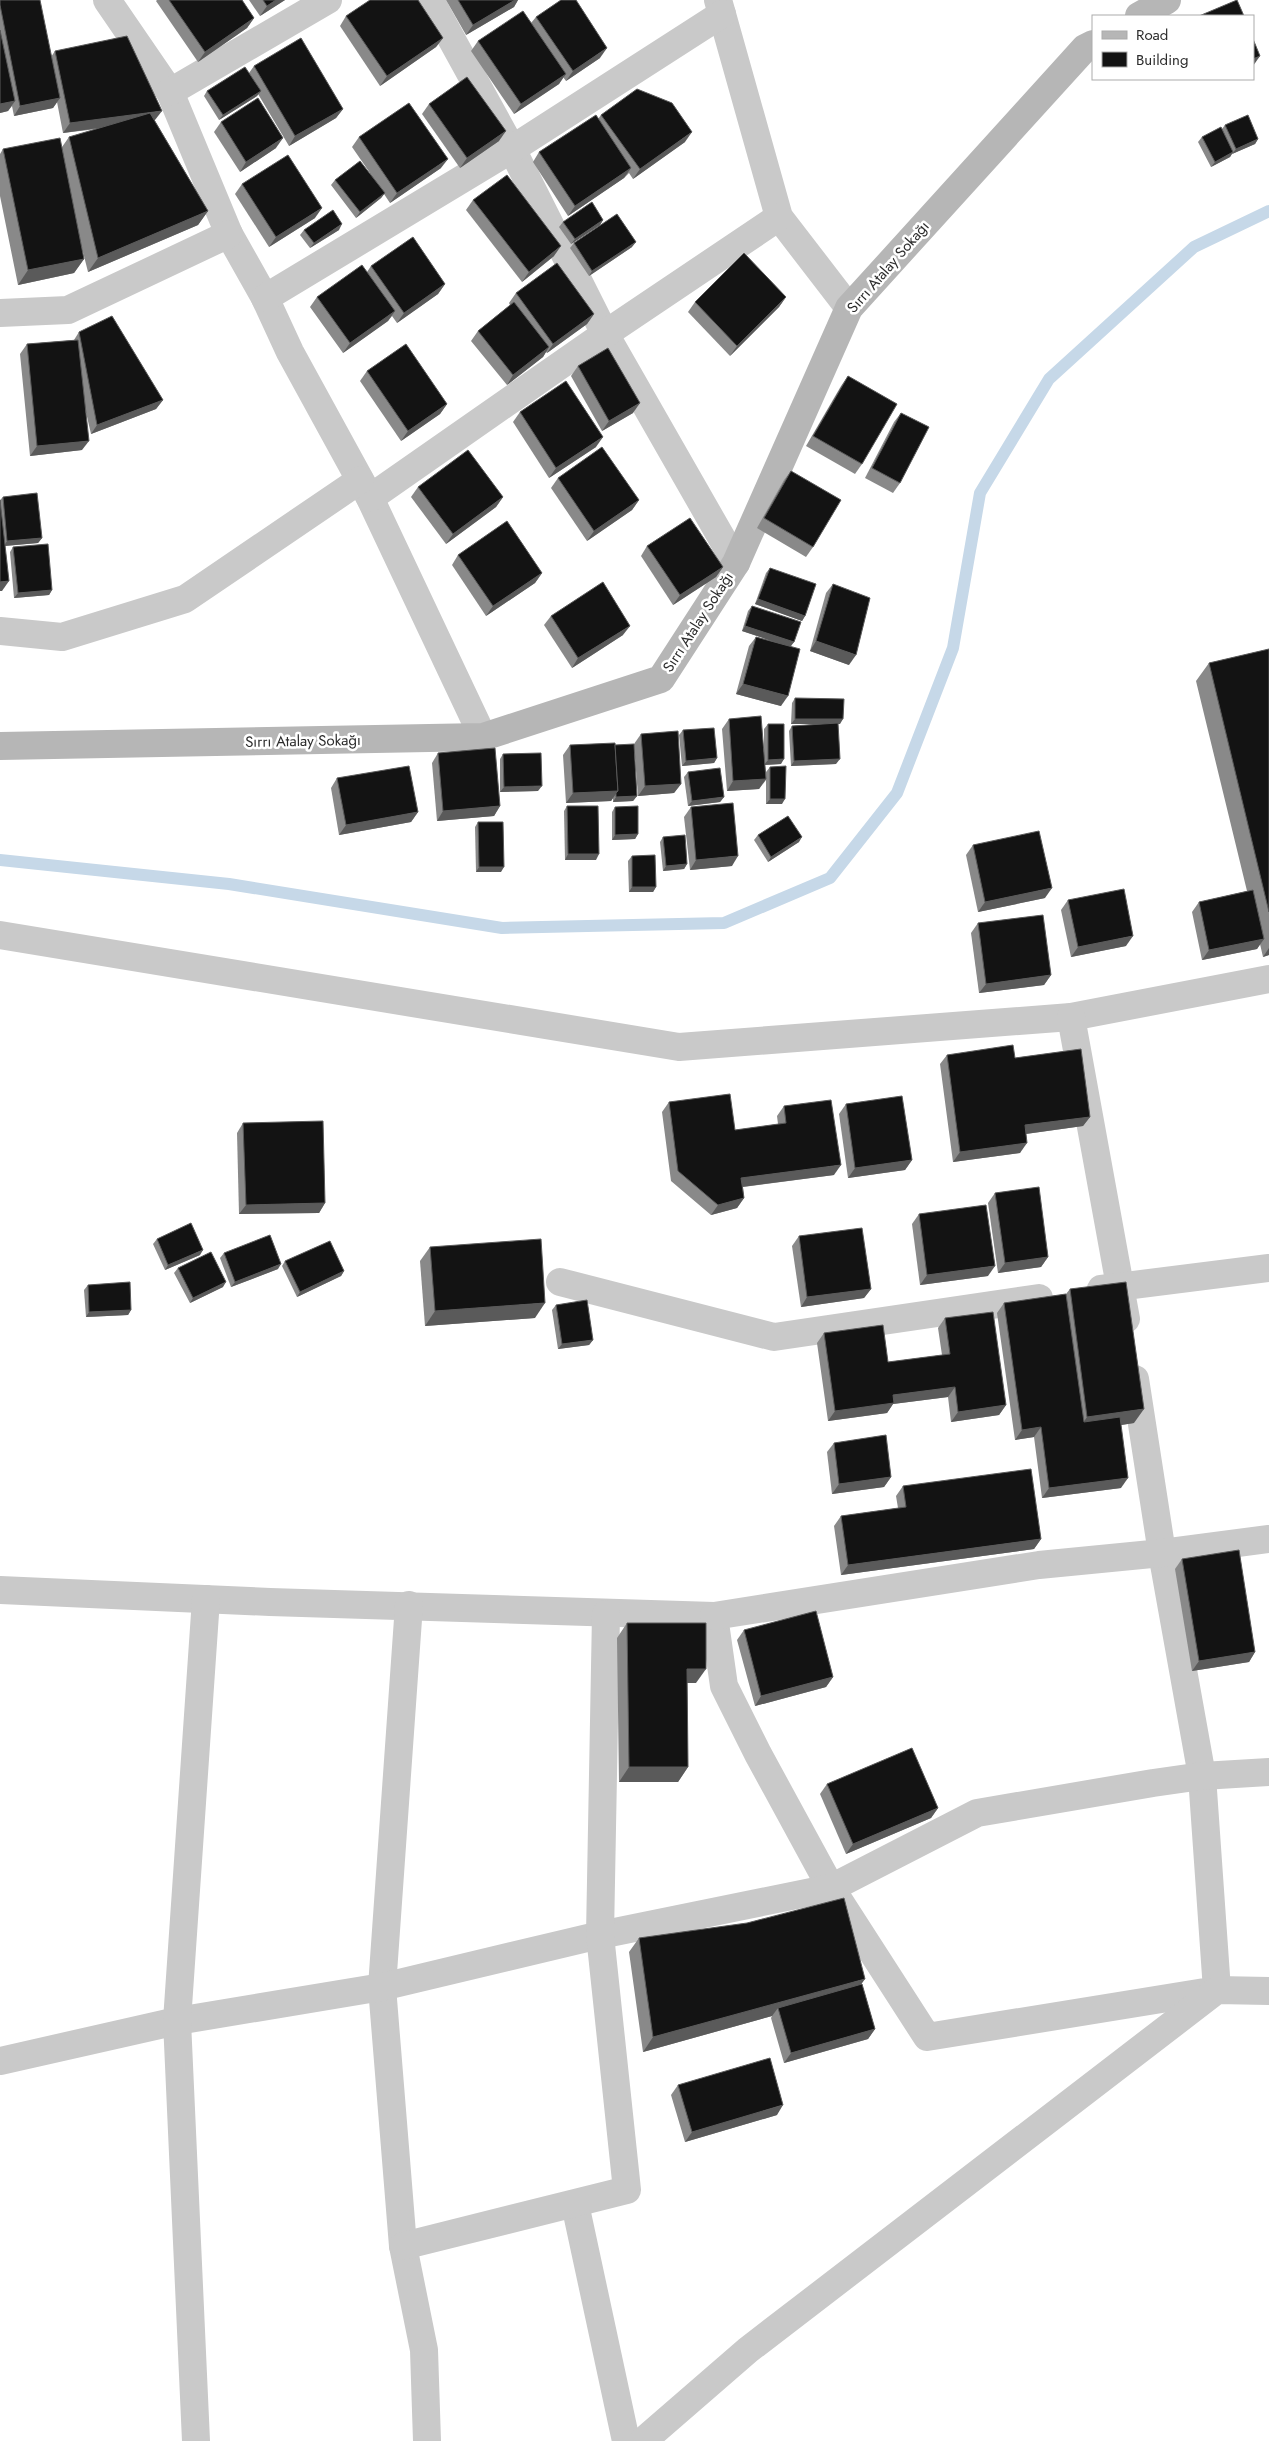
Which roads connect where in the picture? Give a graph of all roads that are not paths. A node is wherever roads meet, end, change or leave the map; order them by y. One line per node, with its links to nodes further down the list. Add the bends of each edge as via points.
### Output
1 (107, 0): 8 (street)
2 (328, 0): 8 (street)
3 (430, 0): 9 (street)
4 (1167, 0): 6 (main road)
5 (720, 7): 9 (street); 10 (street)
6 (1141, 15)
7 (1092, 44): 13 (main road, Sırrı Atalay Sokağı, via 1085,48)
8 (170, 92): 11 (street)
9 (512, 150): 12 (street); 15 (street)
10 (779, 218): 13 (street); 15 (street)
11 (229, 234): 12 (street); 14 (street, via 68,310)
12 (266, 298): 16 (street, via 290,352)
13 (849, 308): 17 (main road, Sırrı Atalay Sokağı)
14 (0, 313)
15 (605, 334): 16 (street); 17 (street)
16 (365, 489): 18 (street, via 185,599 62,637); 19 (street)
17 (736, 563): 19 (main road, Sırrı Atalay Sokağı, via 661,679)
18 (0, 631)
19 (483, 737): 20 (main road, Sırrı Atalay Sokağı)
20 (0, 746)
21 (0, 935): 23 (street, via 679,1046)
22 (1269, 979): 23 (street)
23 (1071, 1017): 26 (street)
24 (1269, 1268): 26 (street)
25 (560, 1282): 26 (street, via 774,1337)
26 (1119, 1287): 28 (street)
27 (1269, 1539): 28 (street)
28 (1162, 1554): 33 (street, via 1039,1565); 35 (street)
29 (0, 1590): 30 (street)
30 (206, 1599): 31 (street); 41 (street)
31 (409, 1604): 32 (street); 38 (street)
32 (606, 1614): 33 (street); 37 (street)
33 (714, 1616): 36 (street, via 724,1686)
34 (1269, 1772): 35 (street)
35 (1202, 1776): 36 (street, via 977,1813); 39 (street)
36 (831, 1888): 37 (street); 39 (street, via 927,2037)
37 (600, 1935): 38 (street); 43 (street, via 627,2190)
38 (382, 1987): 41 (street); 44 (street)
39 (1217, 1990): 40 (street); 48 (street, via 748,2350)
40 (1269, 1991)
41 (177, 2021): 42 (street); 45 (street)
42 (0, 2061)
43 (575, 2204): 44 (street); 47 (street)
44 (402, 2246): 46 (street, via 424,2350)
45 (196, 2441)
46 (427, 2441)
47 (626, 2441)
48 (643, 2441)

